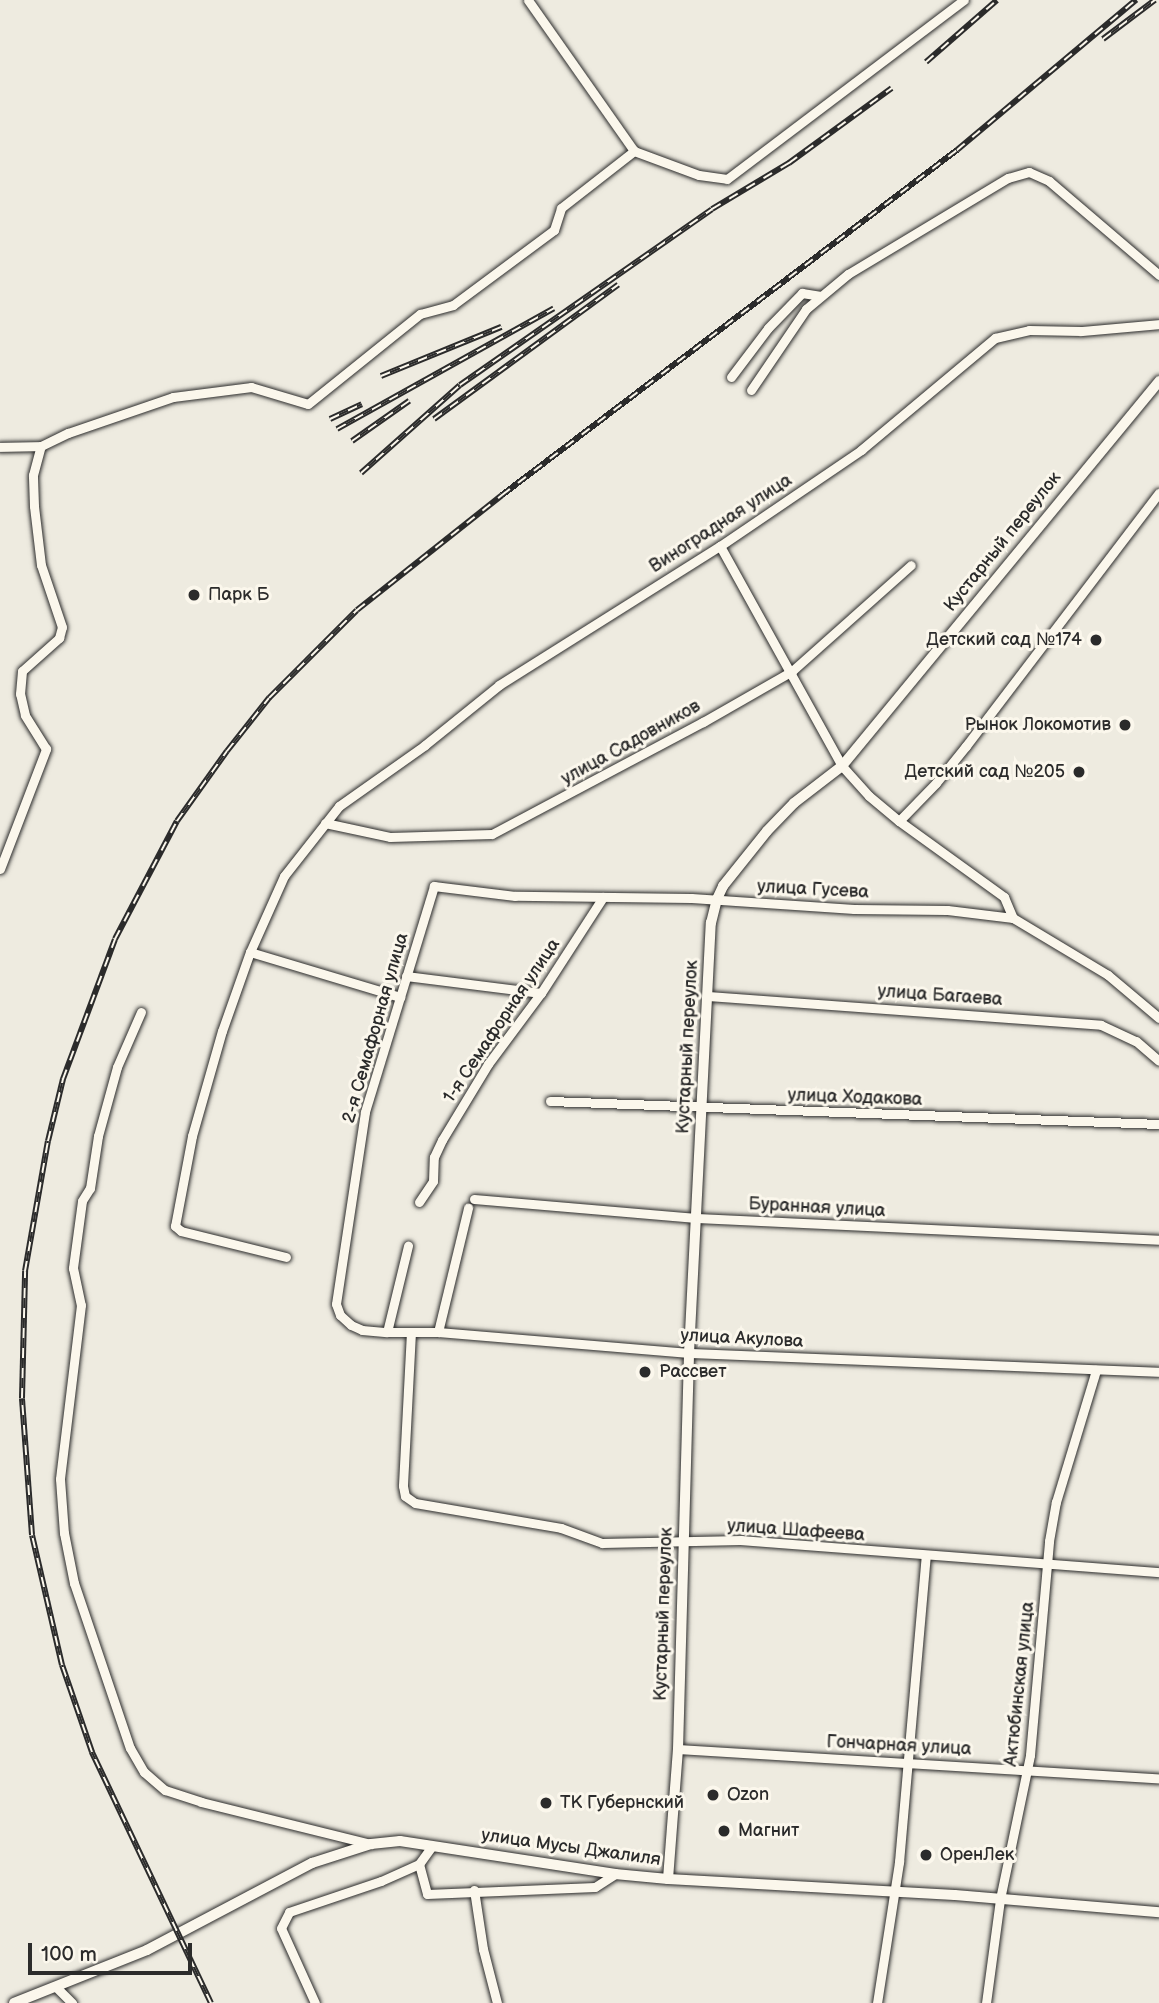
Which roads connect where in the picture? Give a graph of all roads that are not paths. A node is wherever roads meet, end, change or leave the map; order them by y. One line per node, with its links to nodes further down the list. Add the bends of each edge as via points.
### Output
1 (528, 0): 3 (street)
2 (964, 0): 3 (street, via 727,179 699,175)
3 (634, 151): 10 (street, via 561,208 554,230 453,305 420,314 308,404 251,387 173,397)
4 (1159, 275): 5 (street, via 1068,195 1029,172 1008,178 859,267)
5 (821, 296): 7 (street, via 802,293); 9 (street, via 806,309)
6 (1159, 324): 13 (street, Виноградная улица, via 1029,330 995,338 861,450)
7 (731, 377)
8 (1159, 381): 16 (street, Кустарный переулок)
9 (751, 390)
10 (41, 446): 11 (street); 19 (street, via 33,475 34,506 41,565 62,627 59,638 22,671 20,695 25,715 46,749)
11 (0, 447)
12 (1159, 492): 17 (street, via 966,746)
13 (720, 546): 15 (street); 18 (street, Виноградная улица, via 499,685 339,806)
14 (911, 565): 15 (street, улица Садовников)
15 (792, 671): 16 (street); 18 (street, улица Садовников, via 492,834 390,837)
16 (842, 765): 17 (street); 22 (street, Кустарный переулок, via 767,831)
17 (899, 821): 23 (street, via 1004,897)
18 (325, 823): 24 (street, Виноградная улица, via 284,876)
19 (0, 870)
20 (434, 886): 21 (street, улица Гусева, via 515,896); 25 (street, 2-я Семафорная улица)
21 (603, 897): 22 (street, улица Гусева); 26 (street, 1-я Семафорная улица)
22 (717, 899): 23 (street, улица Гусева, via 947,910); 27 (street, Кустарный переулок, via 711,923)
23 (1013, 918): 30 (street, улица Гусева, via 1108,975)
24 (250, 952): 28 (street); 41 (street, Виноградная улица, via 192,1136 175,1226)
25 (406, 976): 26 (street); 28 (street, 2-я Семафорная улица)
26 (541, 993): 36 (street, 1-я Семафорная улица, via 488,1064 442,1140 434,1157 433,1181)
27 (708, 996): 31 (street, улица Багаева, via 1101,1025 1136,1041); 33 (street, Кустарный переулок)
28 (400, 998): 42 (street, 2-я Семафорная улица, via 365,1112)
29 (141, 1012): 57 (street, via 117,1067 98,1136 90,1188 82,1201 73,1268 81,1305 60,1479 74,1583 130,1748 144,1772 165,1790 201,1802)
30 (1159, 1018)
31 (1159, 1061)
32 (550, 1101): 33 (street, улица Ходакова)
33 (702, 1109): 34 (street, улица Ходакова); 38 (street, Кустарный переулок)
34 (1159, 1124)
35 (474, 1199): 38 (street, Буранная улица)
36 (419, 1202)
37 (468, 1208): 45 (street)
38 (696, 1219): 39 (street, Буранная улица); 46 (street, Кустарный переулок)
39 (1159, 1240)
40 (408, 1246): 43 (street)
41 (286, 1257)
42 (336, 1304): 43 (street, улица Акулова, via 351,1325)
43 (387, 1332): 44 (street, улица Акулова)
44 (411, 1332): 45 (street, улица Акулова); 49 (street, улица Шафеева, via 405,1496 415,1503 561,1528 602,1543)
45 (438, 1332): 46 (street, улица Акулова)
46 (689, 1353): 47 (street, улица Акулова); 49 (street, Кустарный переулок)
47 (1096, 1370): 48 (street, улица Акулова); 51 (street, Актюбинская улица, via 1056,1502)
48 (1159, 1372)
49 (684, 1543): 50 (street, улица Шафеева, via 741,1540); 53 (street, Кустарный переулок)
50 (926, 1555): 51 (street, улица Шафеева); 54 (street)
51 (1048, 1565): 52 (street, улица Шафеева); 55 (street, Актюбинская улица)
52 (1159, 1572)
53 (678, 1749): 54 (street, Гончарная улица); 61 (street, Кустарный переулок)
54 (906, 1763): 55 (street, Гончарная улица); 63 (street, via 899,1862)
55 (1028, 1769): 56 (street, Гончарная улица); 64 (street, Актюбинская улица)
56 (1159, 1778)
57 (371, 1844): 58 (street, улица Мусы Джалиля, via 400,1841); 66 (street, улица Мусы Джалиля, via 312,1863 146,1950)
58 (432, 1846): 59 (street); 60 (street, улица Мусы Джалиля)
59 (419, 1864): 62 (street, via 427,1894); 69 (street, via 289,1912 281,1928)
60 (615, 1874): 61 (street, улица Мусы Джалиля); 62 (street, via 595,1887)
61 (668, 1879): 63 (street, улица Мусы Джалиля)
62 (474, 1889): 70 (street)
63 (892, 1893): 64 (street, улица Мусы Джалиля); 71 (street)
64 (1000, 1899): 65 (street, улица Мусы Джалиля); 72 (street, Актюбинская улица)
65 (1159, 1912)
66 (56, 1987): 67 (street, улица Мусы Джалиля); 68 (street)
67 (14, 2003)
68 (72, 2003)
69 (315, 2003)
70 (497, 2003)
71 (877, 2003)
72 (986, 2003)

